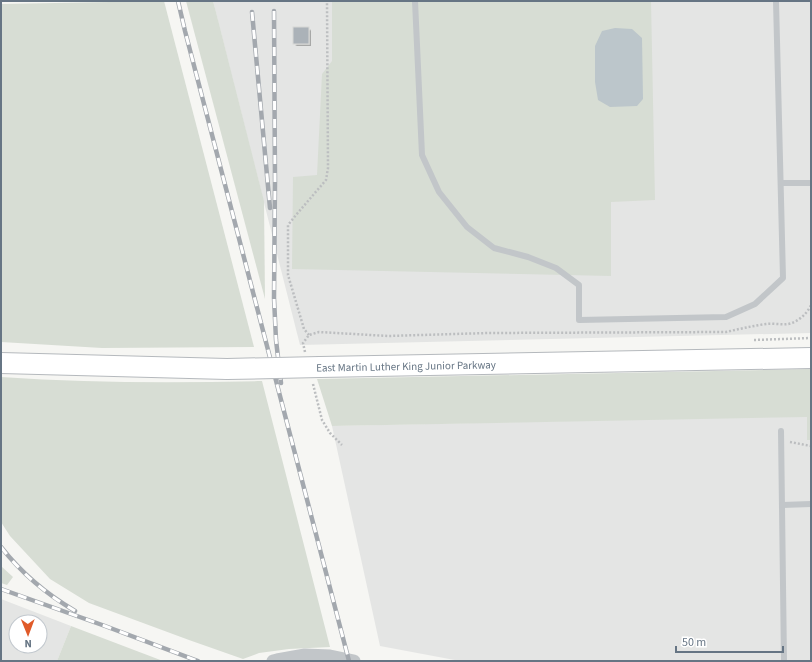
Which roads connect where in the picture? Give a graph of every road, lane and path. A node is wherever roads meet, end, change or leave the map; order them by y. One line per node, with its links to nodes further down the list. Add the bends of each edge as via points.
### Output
1 (327, 1): 7 (path, via 326,180 288,225 288,275 304,329)
2 (415, 1): 4 (lane, via 422,155 439,192 467,227 494,248 556,268 579,285 578,320 726,317 755,304 783,278)
3 (776, 1): 4 (lane)
4 (780, 183): 5 (lane)
5 (811, 183)
6 (811, 305): 7 (path, via 798,320 787,324 770,323 726,332 388,336 319,332)
7 (309, 335): 10 (path, via 303,342)
8 (811, 358): 10 (main road, East Martin Luther King Junior Parkway)
9 (1, 363): 10 (main road, East Martin Luther King Junior Parkway, bridge)
10 (313, 369): 13 (path, via 322,420 330,434)
11 (781, 431): 12 (lane)
12 (781, 440): 14 (path); 16 (lane)
13 (342, 445)
14 (811, 446)
15 (811, 504): 16 (lane)
16 (782, 505): 19 (lane)
17 (274, 661): 18 (street, via 305,655 330,656)
18 (354, 661)
19 (784, 661)

